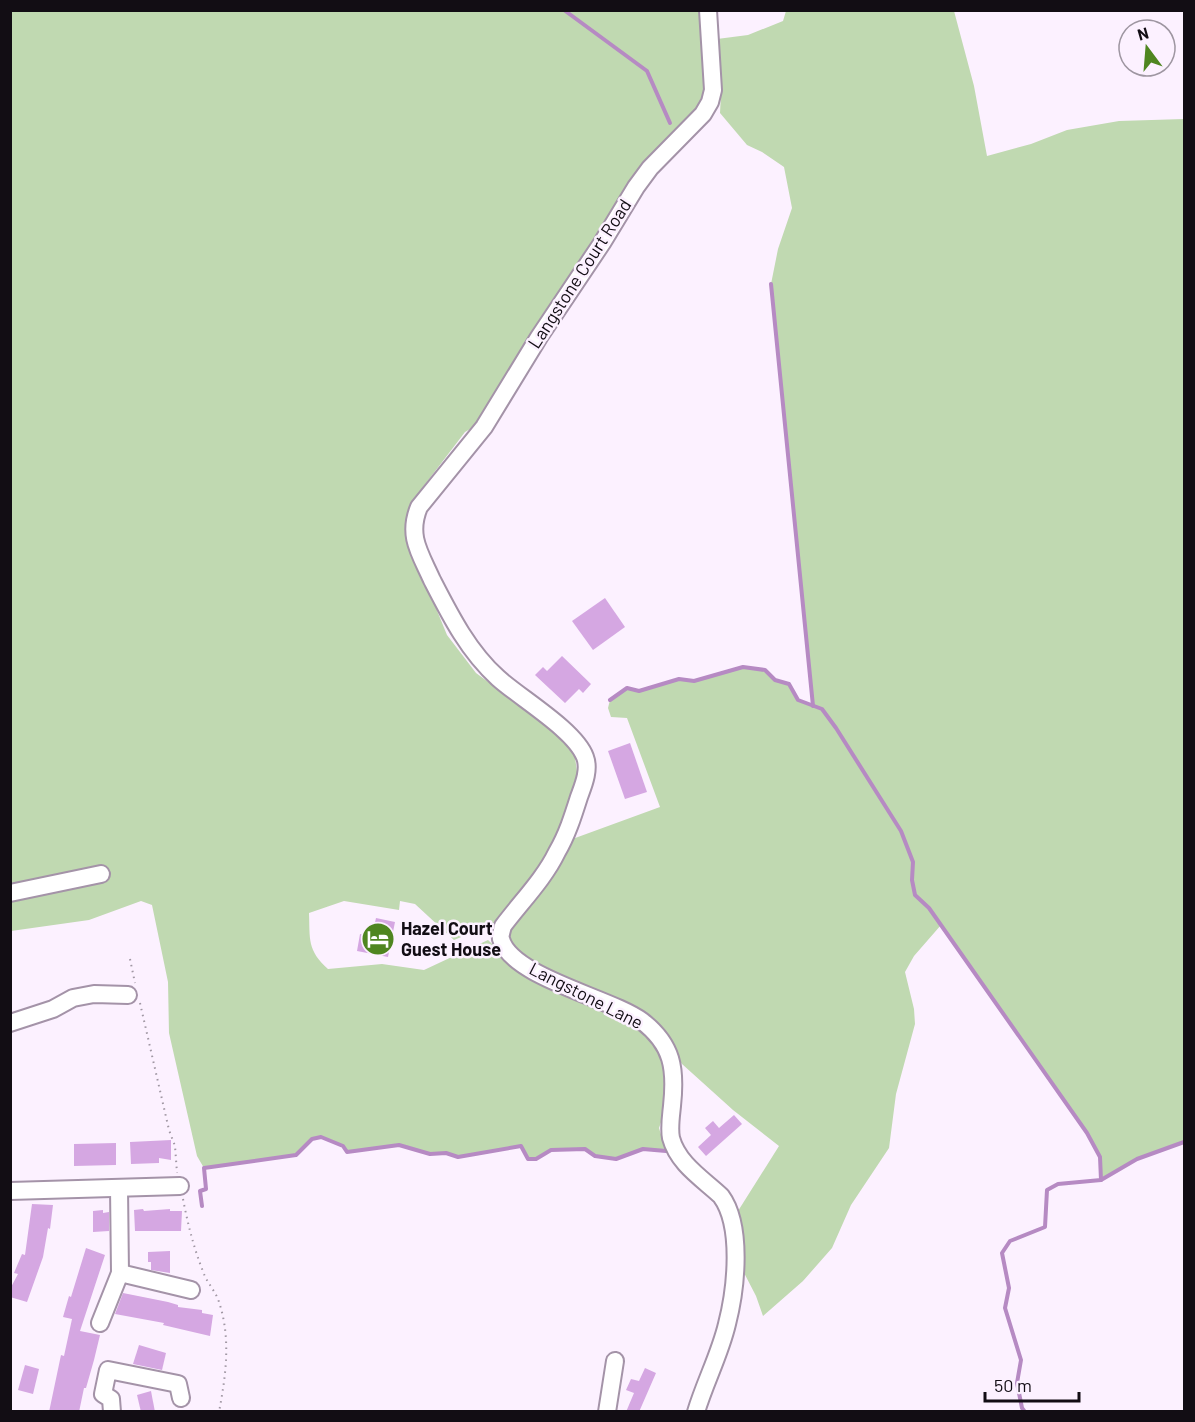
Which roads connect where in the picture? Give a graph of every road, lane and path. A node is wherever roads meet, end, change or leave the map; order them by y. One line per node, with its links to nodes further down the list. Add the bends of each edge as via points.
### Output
1 (708, 10): 2 (street, Langstone Court Road, via 713,90 710,102 636,186 484,427 419,507)
2 (412, 531): 17 (street, Langstone Lane, via 436,588 470,647 497,678 558,724 585,758 586,778 557,854 503,926 501,938 520,963 640,1019 667,1050 673,1065 671,1137 679,1157 727,1204 735,1234 728,1323)
3 (101, 874): 4 (street)
4 (10, 892)
5 (128, 995): 6 (street, via 73,998)
6 (10, 1023)
7 (180, 1186): 8 (street)
8 (119, 1188): 9 (street); 10 (street)
9 (10, 1191)
10 (120, 1273): 11 (street); 12 (street)
11 (191, 1290)
12 (100, 1323)
13 (615, 1361): 16 (street)
14 (181, 1398): 15 (street, via 178,1384 108,1370 103,1394 111,1399)
15 (112, 1412)
16 (607, 1412)
17 (696, 1412)

